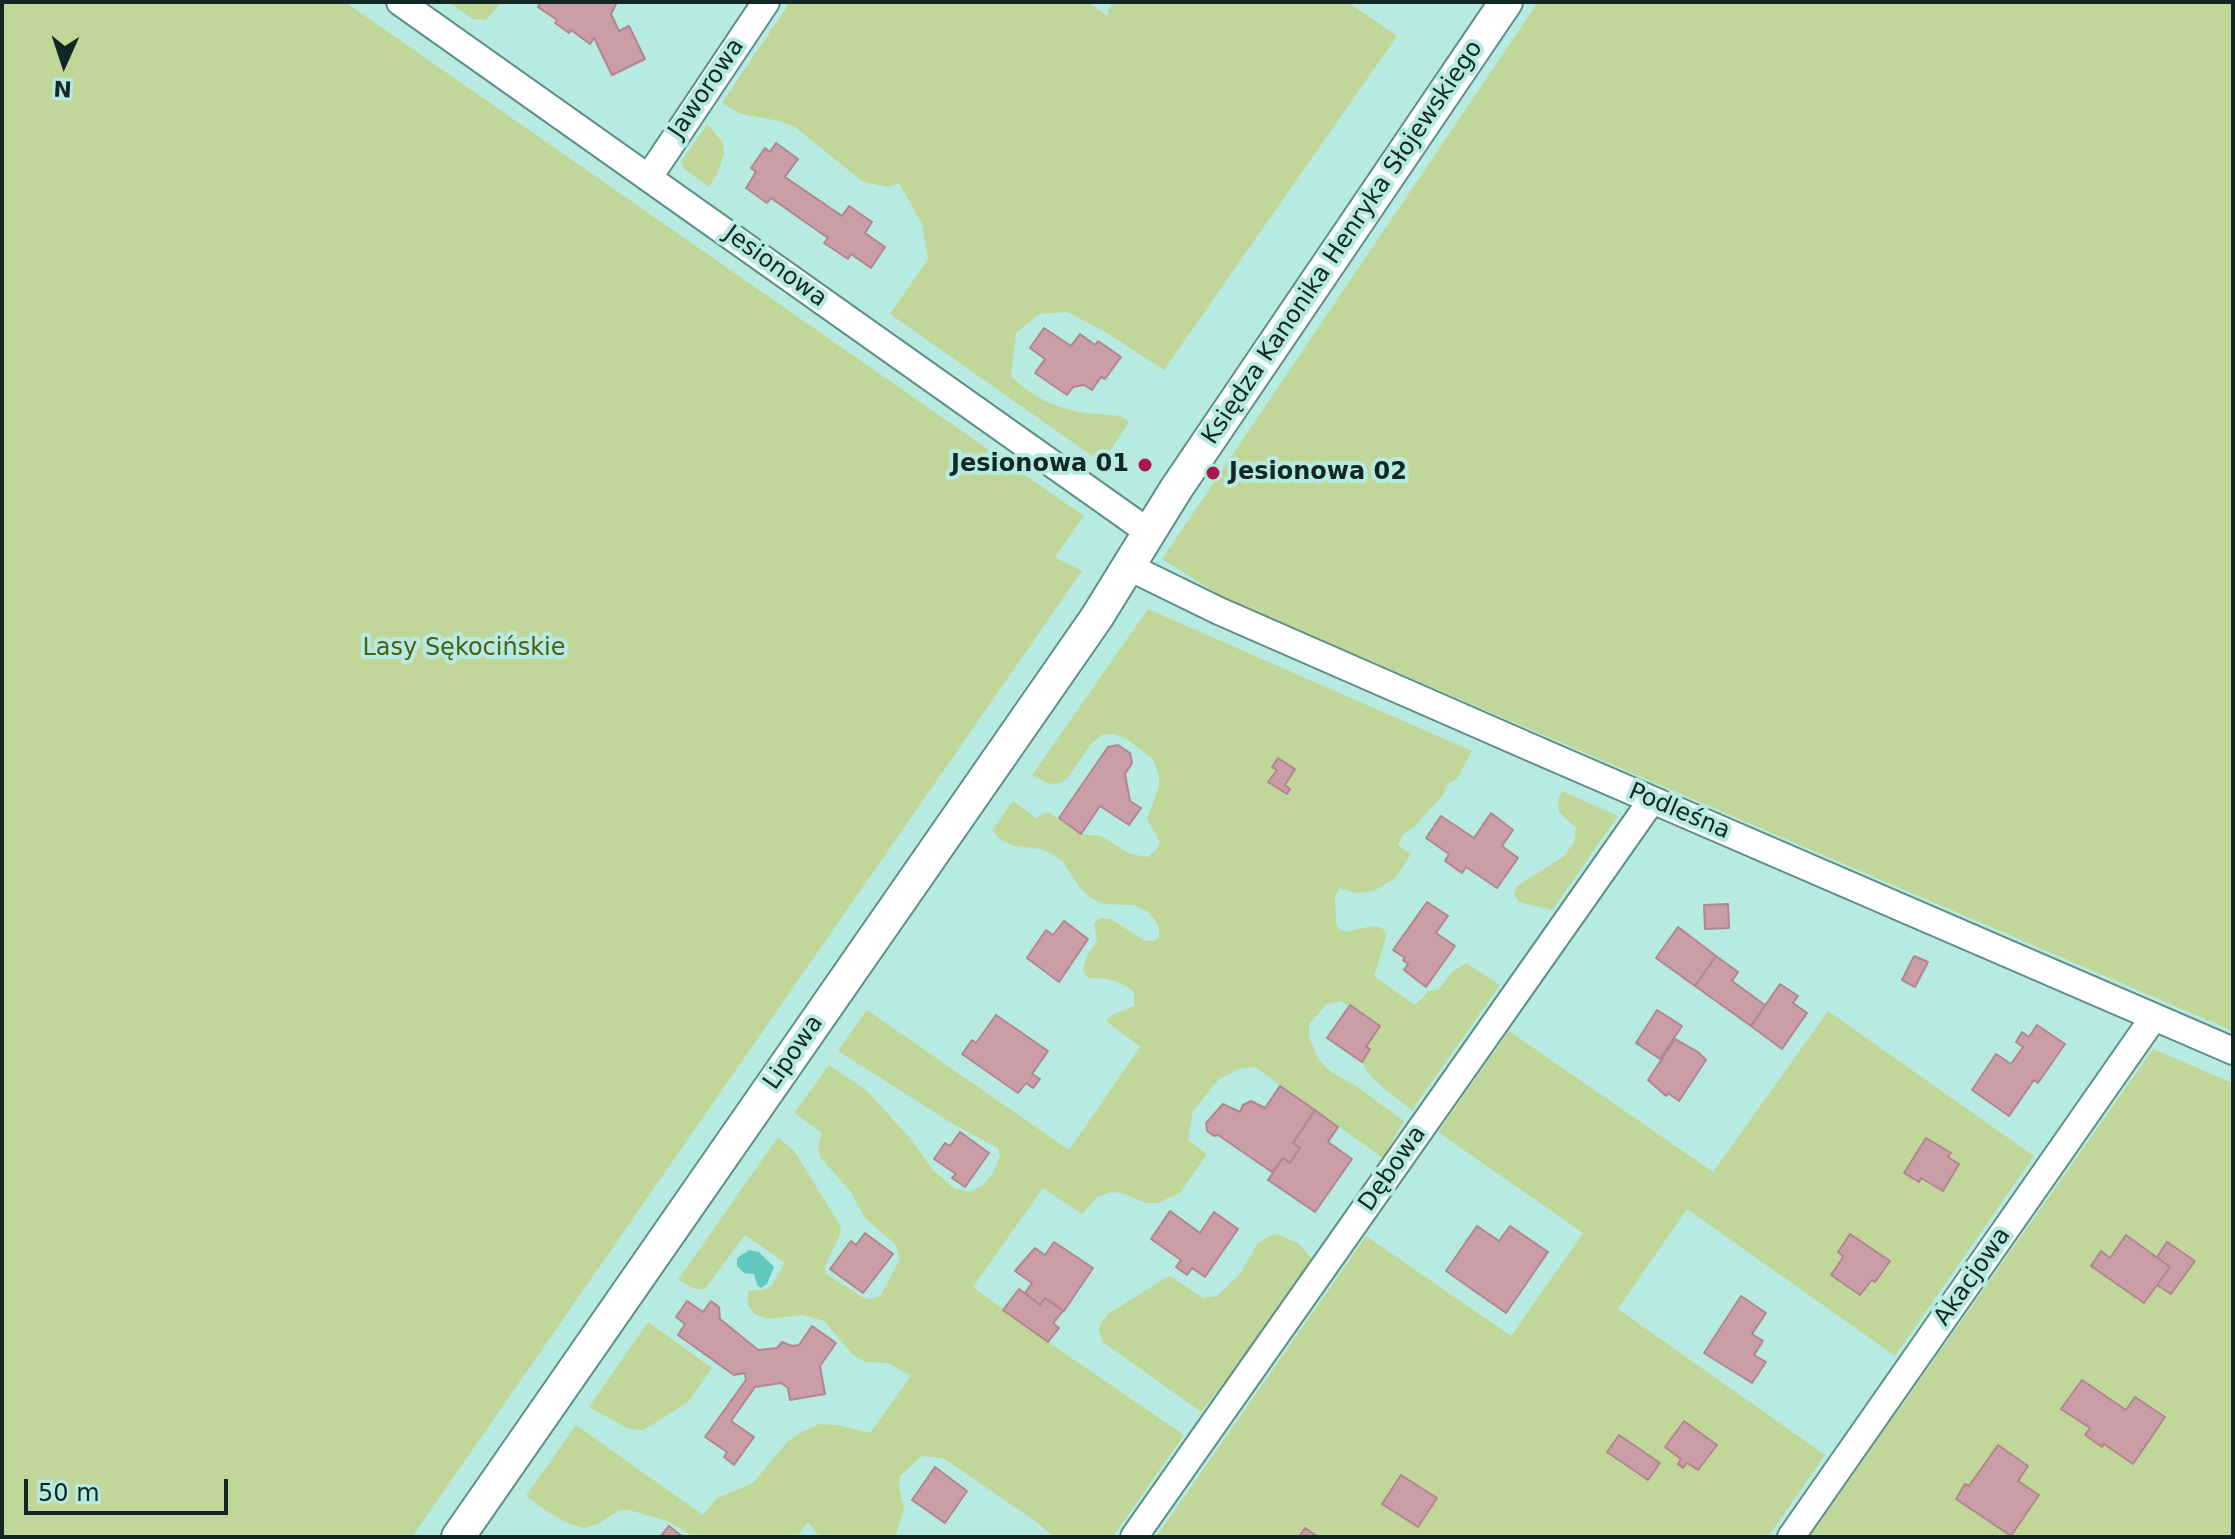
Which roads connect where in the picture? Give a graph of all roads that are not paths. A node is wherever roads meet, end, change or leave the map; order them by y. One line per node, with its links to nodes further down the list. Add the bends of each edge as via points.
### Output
1 (400, 2): 4 (street, Jesionowa)
2 (766, 2): 4 (street, Jaworowa)
3 (1506, 2): 5 (street, Księdza Kanonika Henryka Słojewskiego)
4 (649, 177): 5 (street, Jesionowa)
5 (1150, 533): 6 (street, Księdza Kanonika Henryka Słojewskiego)
6 (1129, 567): 7 (street, Podleśna); 10 (street, Lipowa)
7 (1652, 800): 8 (street, Podleśna); 11 (street, Dębowa)
8 (2154, 1017): 9 (street, Podleśna); 12 (street, Akacjowa)
9 (2233, 1051)
10 (458, 1537)
11 (1134, 1537)
12 (1791, 1537)

